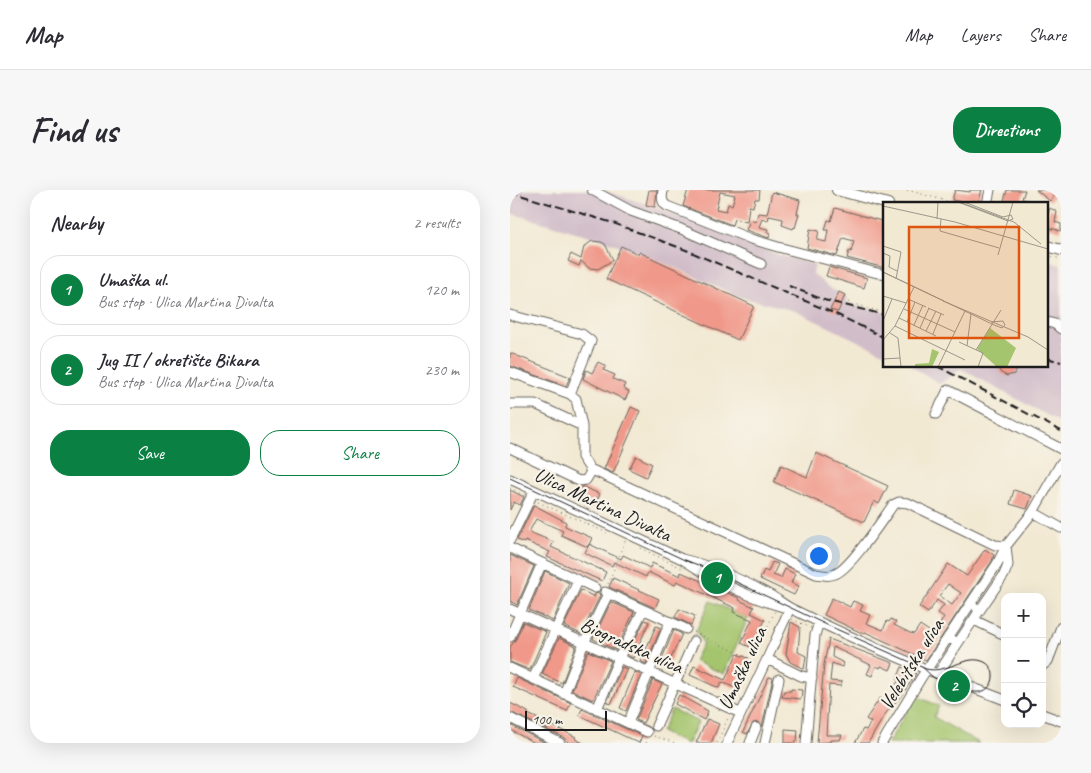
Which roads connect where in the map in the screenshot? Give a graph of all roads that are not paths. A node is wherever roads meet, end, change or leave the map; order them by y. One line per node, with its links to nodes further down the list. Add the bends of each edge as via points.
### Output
1 (592, 190): 7 (street, via 631,211)
2 (663, 190): 8 (street, via 663,204 751,239)
3 (837, 190): 4 (main road)
4 (883, 203)
5 (1048, 246): 6 (main road)
6 (1061, 250)
7 (761, 264)
8 (883, 274)
9 (510, 315): 13 (street, via 582,334 591,341)
10 (1048, 322): 11 (street)
11 (1061, 329)
12 (510, 372): 13 (street)
13 (570, 394): 16 (street, via 576,399)
14 (510, 404): 16 (street, via 535,404)
15 (936, 414): 18 (street, via 948,390)
16 (582, 426): 20 (street, via 582,457)
17 (510, 448): 20 (street, via 580,481 586,480)
18 (1061, 449)
19 (1061, 463): 23 (street, Velebitska ulica)
20 (592, 470): 26 (street, via 821,575 837,574 899,502 908,503 995,545)
21 (510, 479): 22 (street, Ulica Martina Divalta)
22 (534, 491): 25 (street); 32 (street, Ulica Martina Divalta, via 682,559 714,568)
23 (1033, 512): 24 (street); 26 (street, Velebitska ulica)
24 (1061, 528)
25 (510, 540)
26 (1006, 546): 31 (street, Velebitska ulica); 35 (street, via 1008,565 1004,575)
27 (510, 548): 28 (street)
28 (542, 563): 29 (street); 36 (street)
29 (578, 580): 30 (street); 42 (street)
30 (595, 588)
31 (970, 604): 35 (street); 45 (street, Velebitska ulica)
32 (790, 608): 39 (street, Ulica Martina Divalta); 50 (street, Umaška ulica)
33 (510, 609): 36 (street, Biogradska ulica)
34 (643, 610): 38 (street); 47 (street, via 606,593); 49 (street)
35 (980, 610): 37 (street)
36 (520, 614): 42 (street, Biogradska ulica); 44 (street)
37 (974, 620): 43 (street); 48 (street)
38 (670, 622): 41 (street); 54 (street)
39 (819, 622): 53 (street, Ulica Martina Divalta); 56 (street)
40 (1061, 627): 51 (street)
41 (686, 629)
42 (554, 630): 47 (street, Biogradska ulica); 57 (street)
43 (1001, 633)
44 (510, 637)
45 (948, 637): 48 (street); 53 (street, Velebitska ulica)
46 (694, 642): 59 (street)
47 (584, 643): 49 (street, Biogradska ulica); 60 (street)
48 (958, 643): 55 (street)
49 (619, 658): 54 (street, Biogradska ulica); 62 (street)
50 (767, 659): 56 (street); 63 (street, Umaška ulica)
51 (1046, 662)
52 (510, 668): 57 (street)
53 (926, 670): 55 (street, Ulica Martina Divalta); 76 (street, Velebitska ulica)
54 (649, 672): 59 (street, Biogradska ulica); 67 (street)
55 (938, 674): 61 (street, Ulica Martina Divalta)
56 (812, 678): 75 (street)
57 (533, 679): 60 (street)
58 (779, 679): 74 (street)
59 (674, 683): 63 (street, Biogradska ulica); 68 (street)
60 (564, 694): 62 (street)
61 (1001, 698)
62 (598, 709): 67 (street)
63 (736, 711): 72 (street, Umaška ulica)
64 (1046, 715): 66 (street)
65 (510, 718): 71 (street)
66 (1061, 721)
67 (628, 724): 70 (street)
68 (656, 726)
69 (756, 728): 73 (street)
70 (647, 732)
71 (560, 743)
72 (727, 743)
73 (750, 743)
74 (764, 743)
75 (806, 743)
76 (882, 743)

